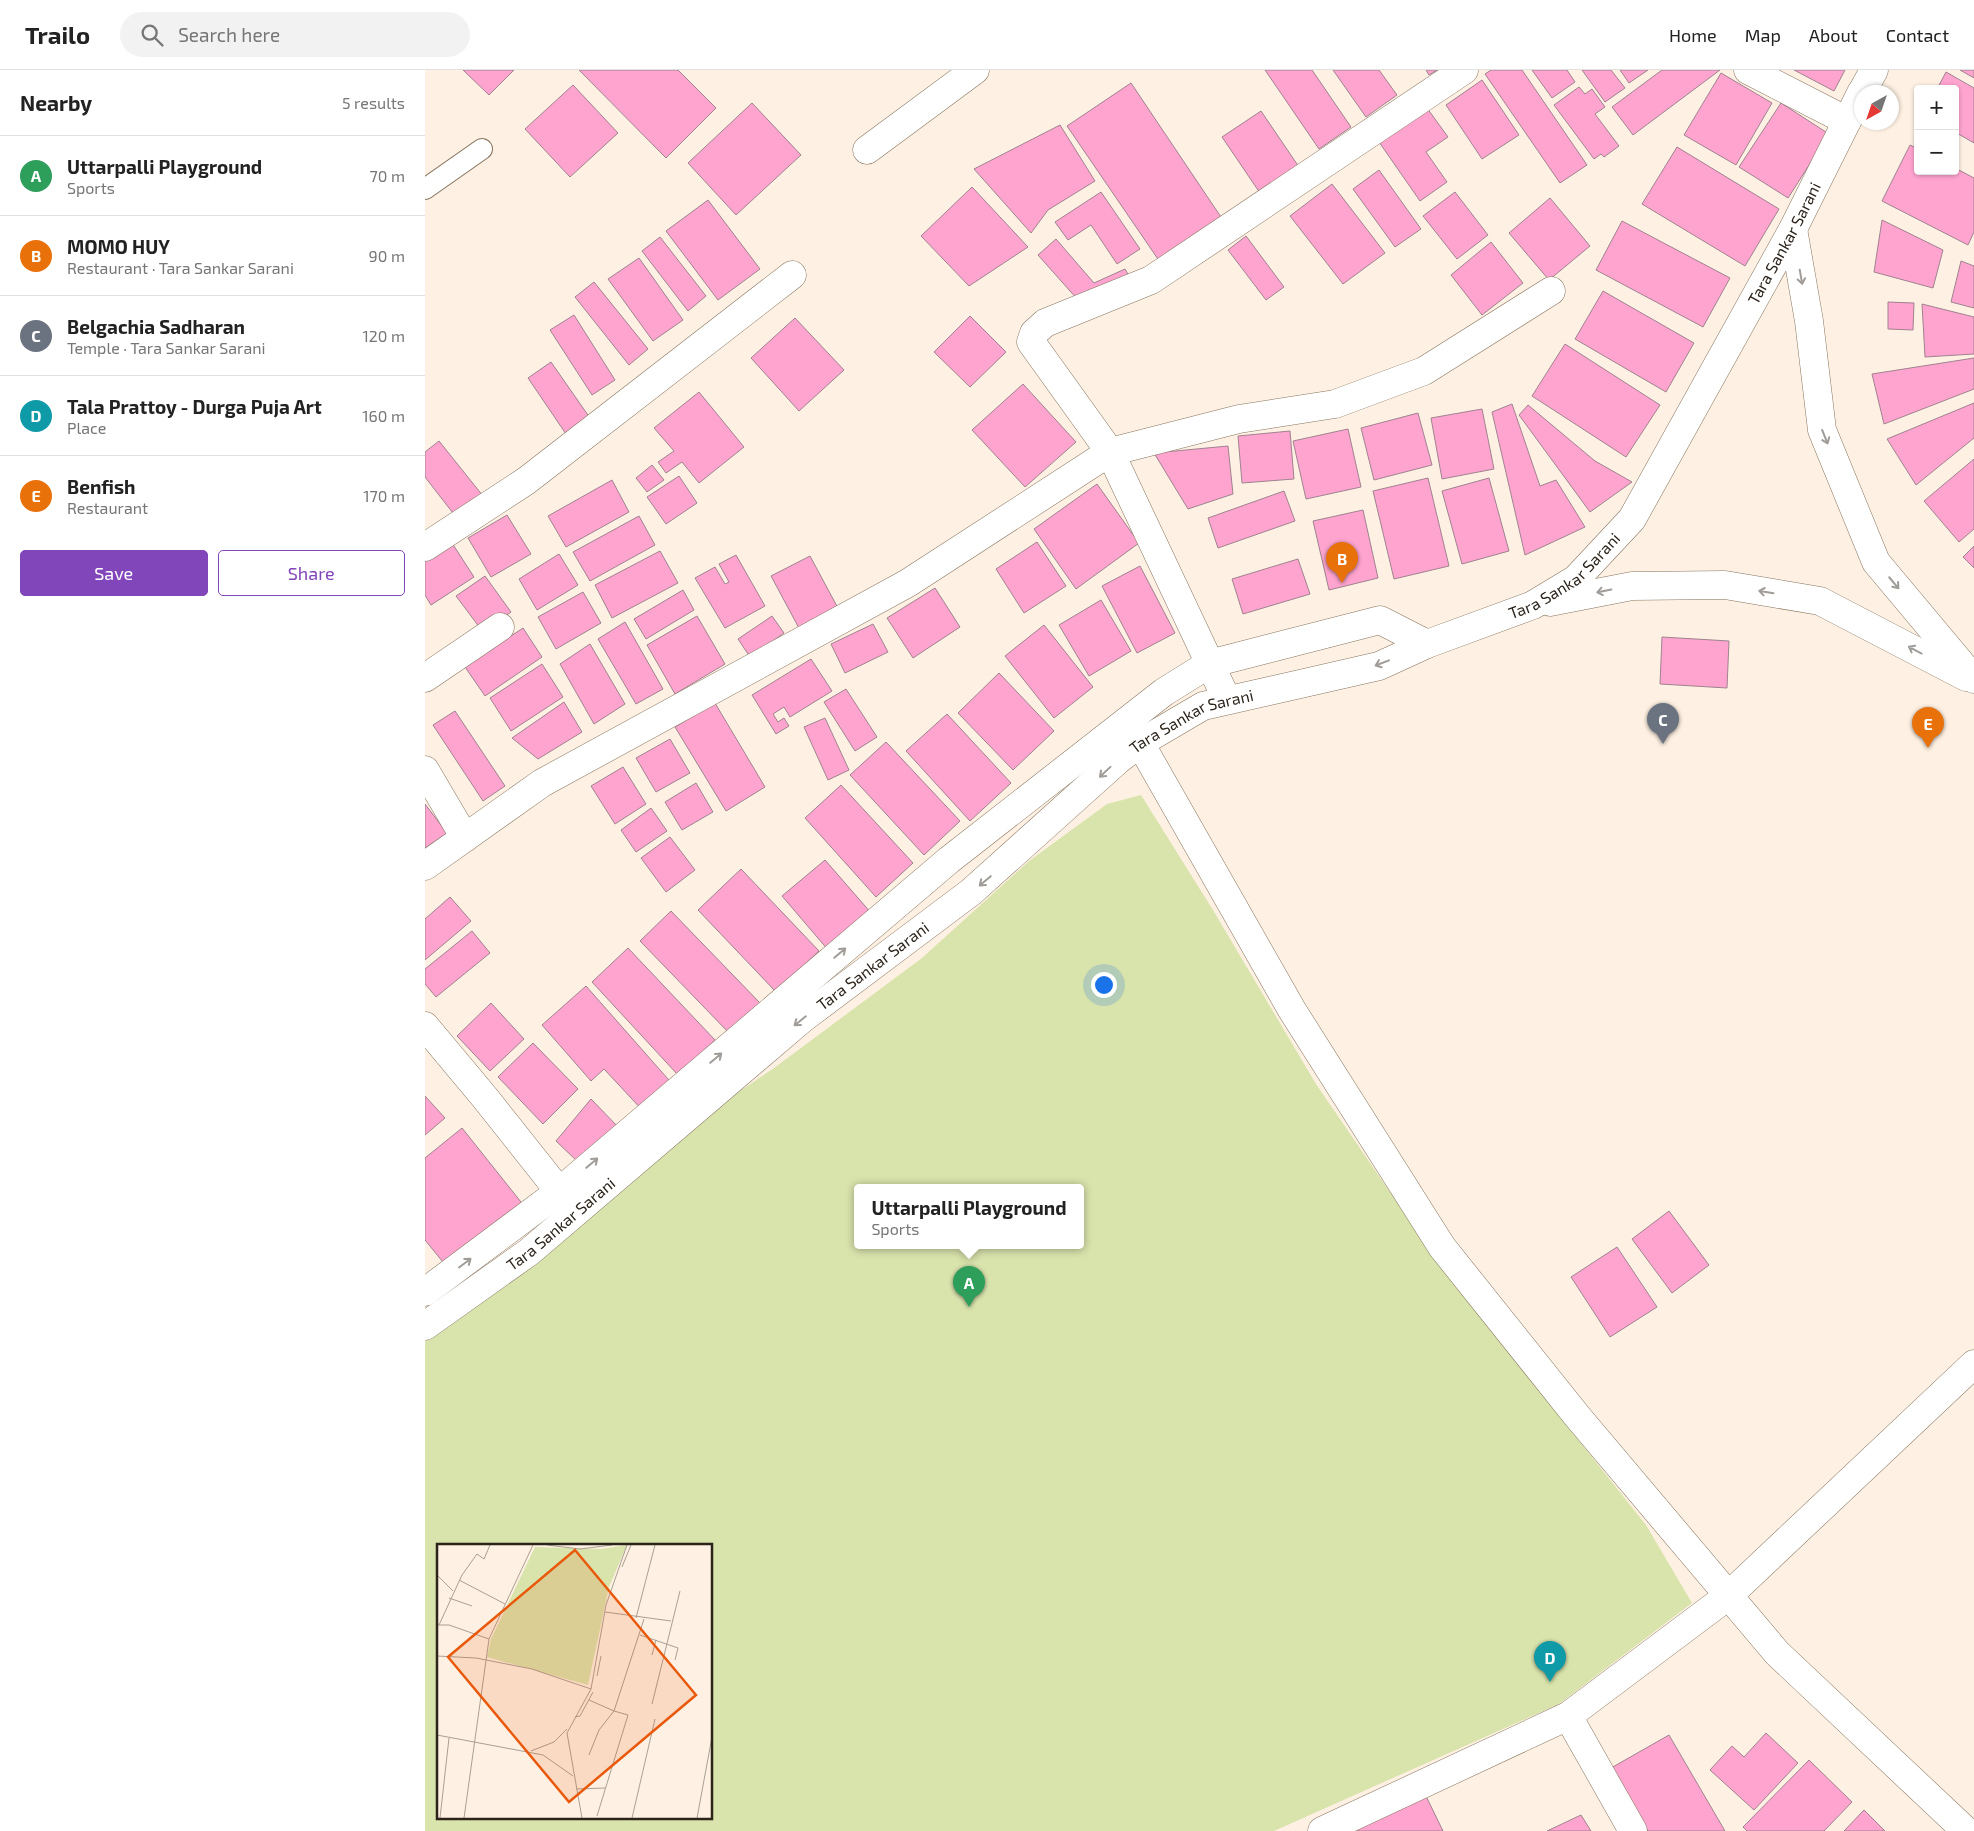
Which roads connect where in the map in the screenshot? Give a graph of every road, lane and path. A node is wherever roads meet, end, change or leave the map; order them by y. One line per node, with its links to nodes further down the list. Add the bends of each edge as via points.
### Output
1 (975, 70): 9 (street)
2 (1464, 70): 14 (street, via 1151,280 1045,323 1033,333 1031,342)
3 (1748, 70): 7 (street)
4 (1874, 70): 5 (street, Tara Sankar Sarani)
5 (1866, 85)
6 (1854, 108): 7 (street, Tara Sankar Sarani)
7 (1847, 121): 11 (street, Tara Sankar Sarani)
8 (483, 148): 10 (lane)
9 (867, 150)
10 (425, 189)
11 (1793, 229): 16 (street, Tara Sankar Sarani, via 1632,520 1576,579); 21 (street, one-way to 21, via 1809,321 1822,430 1877,562)
12 (792, 275): 15 (street, via 526,481)
13 (1551, 291): 14 (street, via 1425,371 1335,404 1239,419)
14 (1109, 452): 19 (street); 25 (street, via 908,583 542,783)
15 (425, 547)
16 (1533, 605): 18 (street, Tara Sankar Sarani); 21 (street, one-way to 16, via 1820,601 1725,585 1632,586)
17 (500, 627): 20 (street)
18 (1427, 644): 19 (street, via 1381,620); 22 (street, Tara Sankar Sarani, one-way to 22, via 1379,666)
19 (1209, 664): 22 (street); 28 (street, one-way to 19, via 949,860 1164,692)
20 (425, 678)
21 (1974, 680)
22 (1227, 700): 23 (street, Tara Sankar Sarani, via 1203,706)
23 (1140, 743): 28 (street, Tara Sankar Sarani, one-way to 28, via 971,892); 32 (street, via 1292,1010 1442,1247 1577,1416)
24 (425, 770): 25 (street)
25 (465, 838): 26 (street)
26 (425, 866)
27 (425, 1026): 28 (street)
28 (567, 1201): 29 (street, one-way to 28); 30 (street, Tara Sankar Sarani, via 529,1252)
29 (425, 1292)
30 (425, 1326)
31 (1974, 1364): 32 (street)
32 (1728, 1596): 33 (street); 36 (street, via 1777,1654)
33 (1568, 1716): 34 (street); 35 (street)
34 (1322, 1831)
35 (1633, 1831)
36 (1966, 1831)

